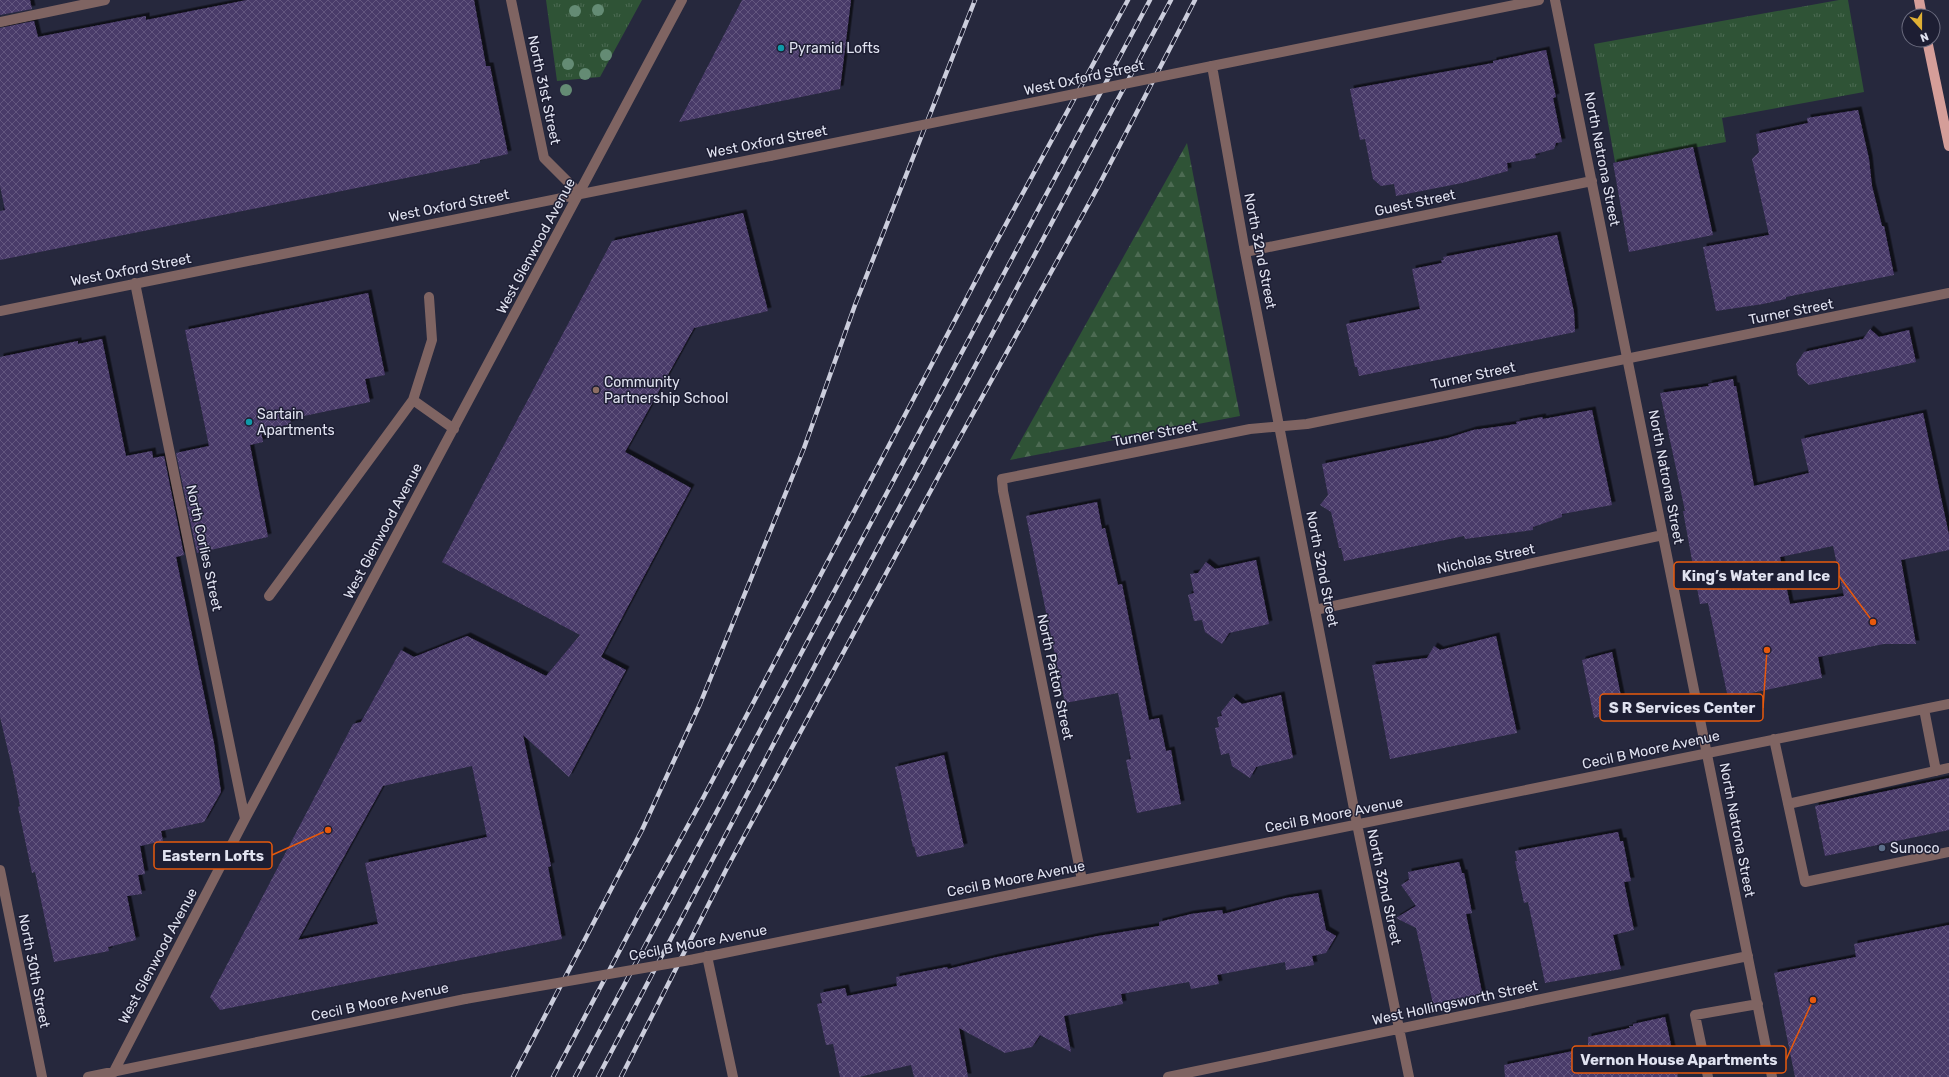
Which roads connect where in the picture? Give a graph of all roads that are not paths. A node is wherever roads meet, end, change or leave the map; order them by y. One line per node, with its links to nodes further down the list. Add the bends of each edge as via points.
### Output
1 (105, 0): 6 (street)
2 (511, 0): 11 (street, North 31st Street, via 544,158)
3 (682, 0): 11 (street, West Glenwood Avenue)
4 (1539, 0): 8 (street, West Oxford Street)
5 (1555, 0): 10 (street, North Natrona Street)
6 (0, 22)
7 (1929, 48): 9 (main road)
8 (1212, 66): 11 (street, West Oxford Street, bridge); 12 (street, North 32nd Street)
9 (1949, 146)
10 (1592, 181): 12 (street, Guest Street); 17 (street, North Natrona Street)
11 (580, 194): 13 (street, West Oxford Street); 20 (street, West Glenwood Avenue)
12 (1245, 252): 19 (street, North 32nd Street)
13 (135, 283): 16 (street, West Oxford Street); 32 (street, North Corlies Street)
14 (1949, 293): 17 (street, Turner Street)
15 (429, 297): 18 (street, via 432,340)
16 (0, 311)
17 (1628, 359): 19 (street, Turner Street, via 1307,424); 22 (street, North Natrona Street)
18 (413, 400): 20 (street); 23 (street)
19 (1279, 427): 21 (street, Turner Street, via 1250,429); 24 (street, North 32nd Street)
20 (454, 429): 32 (street, West Glenwood Avenue)
21 (1002, 479): 36 (street, North Patton Street)
22 (1663, 535): 24 (street, Nicholas Street); 28 (street, North Natrona Street)
23 (269, 596)
24 (1315, 610): 33 (street, North 32nd Street)
25 (1949, 704): 26 (street, Cecil B Moore Avenue)
26 (1924, 709): 27 (street, Cecil B Moore Avenue); 30 (street)
27 (1774, 739): 28 (street, Cecil B Moore Avenue); 31 (street)
28 (1707, 753): 33 (street, Cecil B Moore Avenue); 38 (street, North Natrona Street)
29 (1949, 768): 30 (street)
30 (1936, 771): 31 (street)
31 (1788, 804): 34 (street, via 1805,882)
32 (245, 819): 41 (street, West Glenwood Avenue)
33 (1357, 824): 36 (street, Cecil B Moore Avenue); 40 (street, North 32nd Street)
34 (1949, 852)
35 (0, 870): 42 (street, North 30th Street)
36 (1082, 880): 37 (street, Cecil B Moore Avenue)
37 (707, 956): 41 (street, Cecil B Moore Avenue, bridge, via 465,999); 44 (street)
38 (1748, 956): 39 (street, North Natrona Street); 40 (street, West Hollingsworth Street)
39 (1758, 1004): 47 (street, via 1695,1015); 48 (street, North Natrona Street)
40 (1400, 1029): 45 (street, West Hollingsworth Street); 46 (street, North 32nd Street)
41 (112, 1074): 43 (street, Cecil B Moore Avenue)
42 (42, 1077)
43 (88, 1077)
44 (733, 1077)
45 (1168, 1077)
46 (1409, 1077)
47 (1708, 1077)
48 (1772, 1077)

